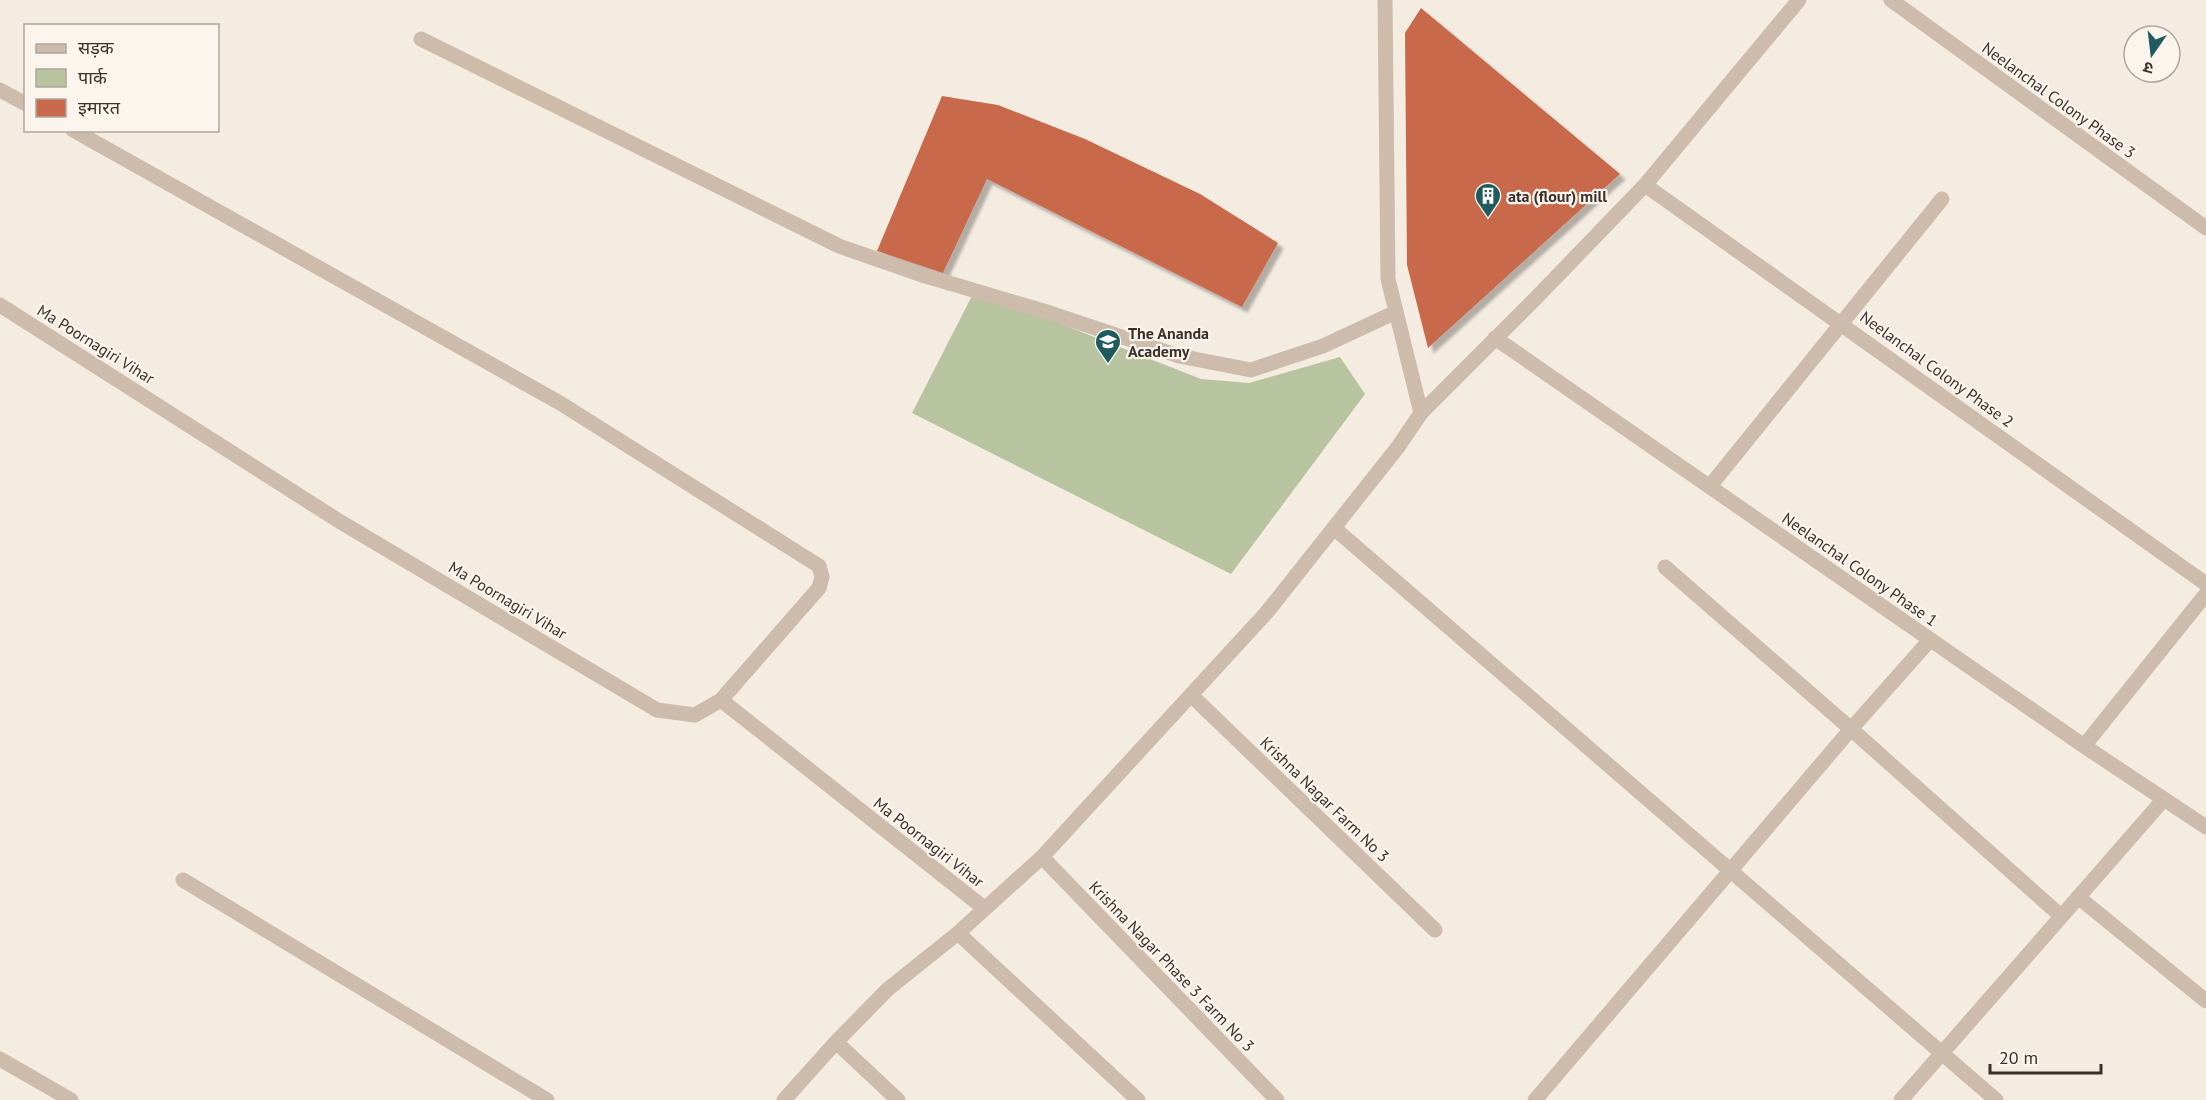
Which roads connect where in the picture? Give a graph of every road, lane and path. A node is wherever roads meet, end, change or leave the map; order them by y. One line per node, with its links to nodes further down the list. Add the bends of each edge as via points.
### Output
1 (1385, 0): 12 (street, via 1388,279)
2 (1799, 0): 8 (street)
3 (1891, 0): 10 (street, Neelanchal Colony Phase 3)
4 (421, 39): 12 (street, via 839,246 1179,356 1251,370 1323,346)
5 (0, 90): 6 (street)
6 (24, 104)
7 (77, 132): 23 (street, via 560,403 819,566 819,588)
8 (1646, 185): 13 (street, Neelanchal Colony Phase 2); 14 (street)
9 (1942, 199): 13 (street)
10 (2206, 228)
11 (0, 305): 23 (street, Ma Poornagiri Vihar, via 339,521 657,710 695,715)
12 (1396, 312): 15 (street)
13 (1840, 322): 16 (street); 19 (street, Neelanchal Colony Phase 2)
14 (1495, 338): 15 (street); 16 (street, Neelanchal Colony Phase 1)
15 (1421, 413): 17 (street)
16 (1710, 486): 21 (street, Neelanchal Colony Phase 1)
17 (1334, 528): 22 (street, via 1267,612); 29 (street)
18 (1665, 567): 24 (street)
19 (2206, 584)
20 (2206, 594): 25 (street)
21 (1930, 640): 24 (street); 25 (street, Neelanchal Colony Phase 1)
22 (1191, 695): 28 (street); 34 (street, Krishna Nagar Farm No 3)
23 (721, 700): 32 (street, Ma Poornagiri Vihar)
24 (1851, 729): 29 (street); 33 (street)
25 (2084, 746): 26 (street, Neelanchal Colony Phase 1)
26 (2164, 800): 27 (street, Neelanchal Colony Phase 1); 31 (street)
27 (2206, 827)
28 (1042, 856): 32 (street); 45 (street, Krishna Nagar Phase 3 Farm No 3)
29 (1730, 871): 38 (street); 46 (street)
30 (183, 880): 41 (street)
31 (2078, 897): 33 (street); 36 (street)
32 (984, 908): 35 (street)
33 (2061, 916): 38 (street)
34 (1435, 930)
35 (958, 933): 37 (street, via 888,989); 44 (street)
36 (2206, 1001)
37 (836, 1042): 42 (street); 43 (street)
38 (1942, 1053): 47 (street); 48 (street)
39 (0, 1059): 40 (street)
40 (71, 1100)
41 (547, 1100)
42 (784, 1100)
43 (898, 1100)
44 (1138, 1100)
45 (1277, 1100)
46 (1535, 1100)
47 (1901, 1100)
48 (1996, 1100)

